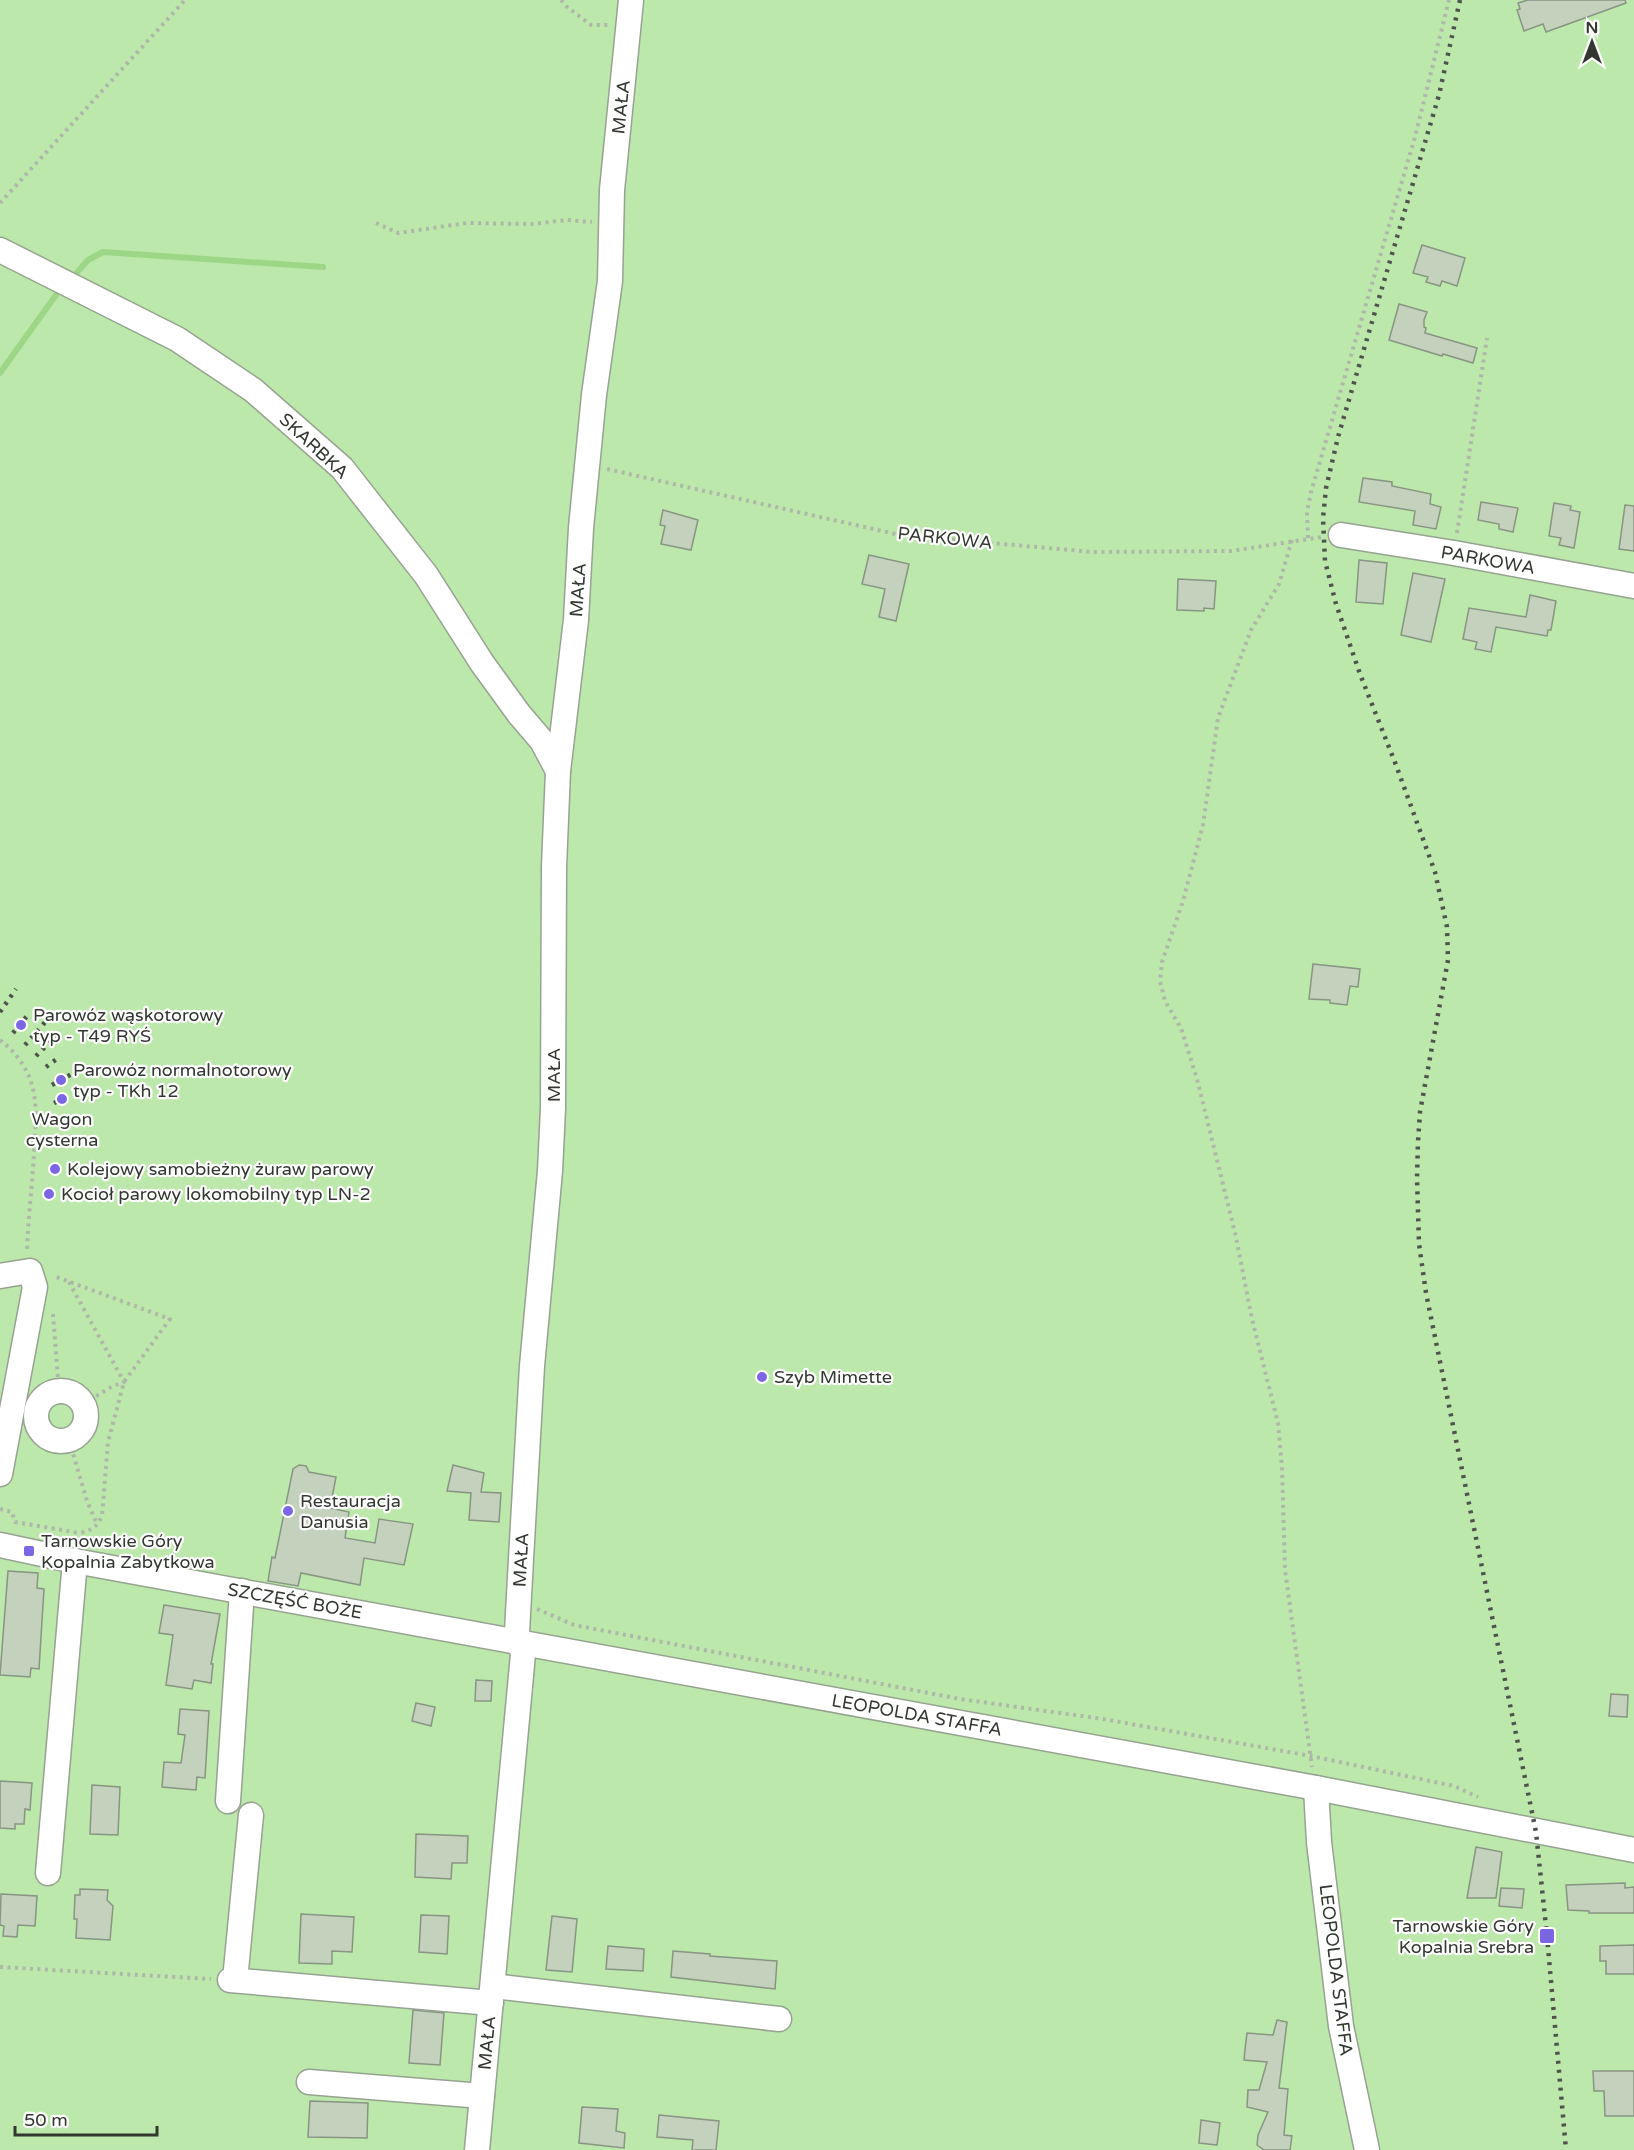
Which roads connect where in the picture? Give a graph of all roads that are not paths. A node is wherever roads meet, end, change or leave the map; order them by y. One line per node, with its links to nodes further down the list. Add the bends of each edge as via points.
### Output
1 (631, 0): 5 (street, MAŁA, via 611,223 610,281 594,395 576,620)
2 (0, 250): 5 (street, SKARBKA, via 177,339 253,390 342,468 426,575 482,663 542,741)
3 (1341, 535): 4 (street, PARKOWA)
4 (1634, 586)
5 (558, 771): 14 (street, MAŁA, via 554,1108 532,1366)
6 (0, 1276): 7 (street, via 30,1271 35,1287)
7 (9, 1366): 9 (street)
8 (36, 1423): 8 (street, via 35,1415 47,1395 71,1393 83,1404 83,1428 69,1440 54,1440 40,1431); 9 (street)
9 (6, 1440): 10 (street)
10 (0, 1474)
11 (0, 1545): 12 (street, SZCZĘŚĆ BOŻE)
12 (75, 1561): 13 (street, SZCZĘŚĆ BOŻE); 19 (street)
13 (242, 1591): 14 (street, SZCZĘŚĆ BOŻE); 16 (street)
14 (519, 1642): 15 (street, LEOPOLDA STAFFA); 20 (street, MAŁA, via 523,1654)
15 (1316, 1788): 18 (street, LEOPOLDA STAFFA); 25 (street, LEOPOLDA STAFFA, via 1341,2026)
16 (228, 1801)
17 (251, 1815): 20 (street, via 232,1980)
18 (1634, 1850)
19 (48, 1873)
20 (492, 1995): 21 (street); 23 (street, MAŁA)
21 (779, 2019)
22 (309, 2082): 23 (street)
23 (482, 2096): 24 (street, MAŁA)
24 (477, 2150)
25 (1367, 2150)

